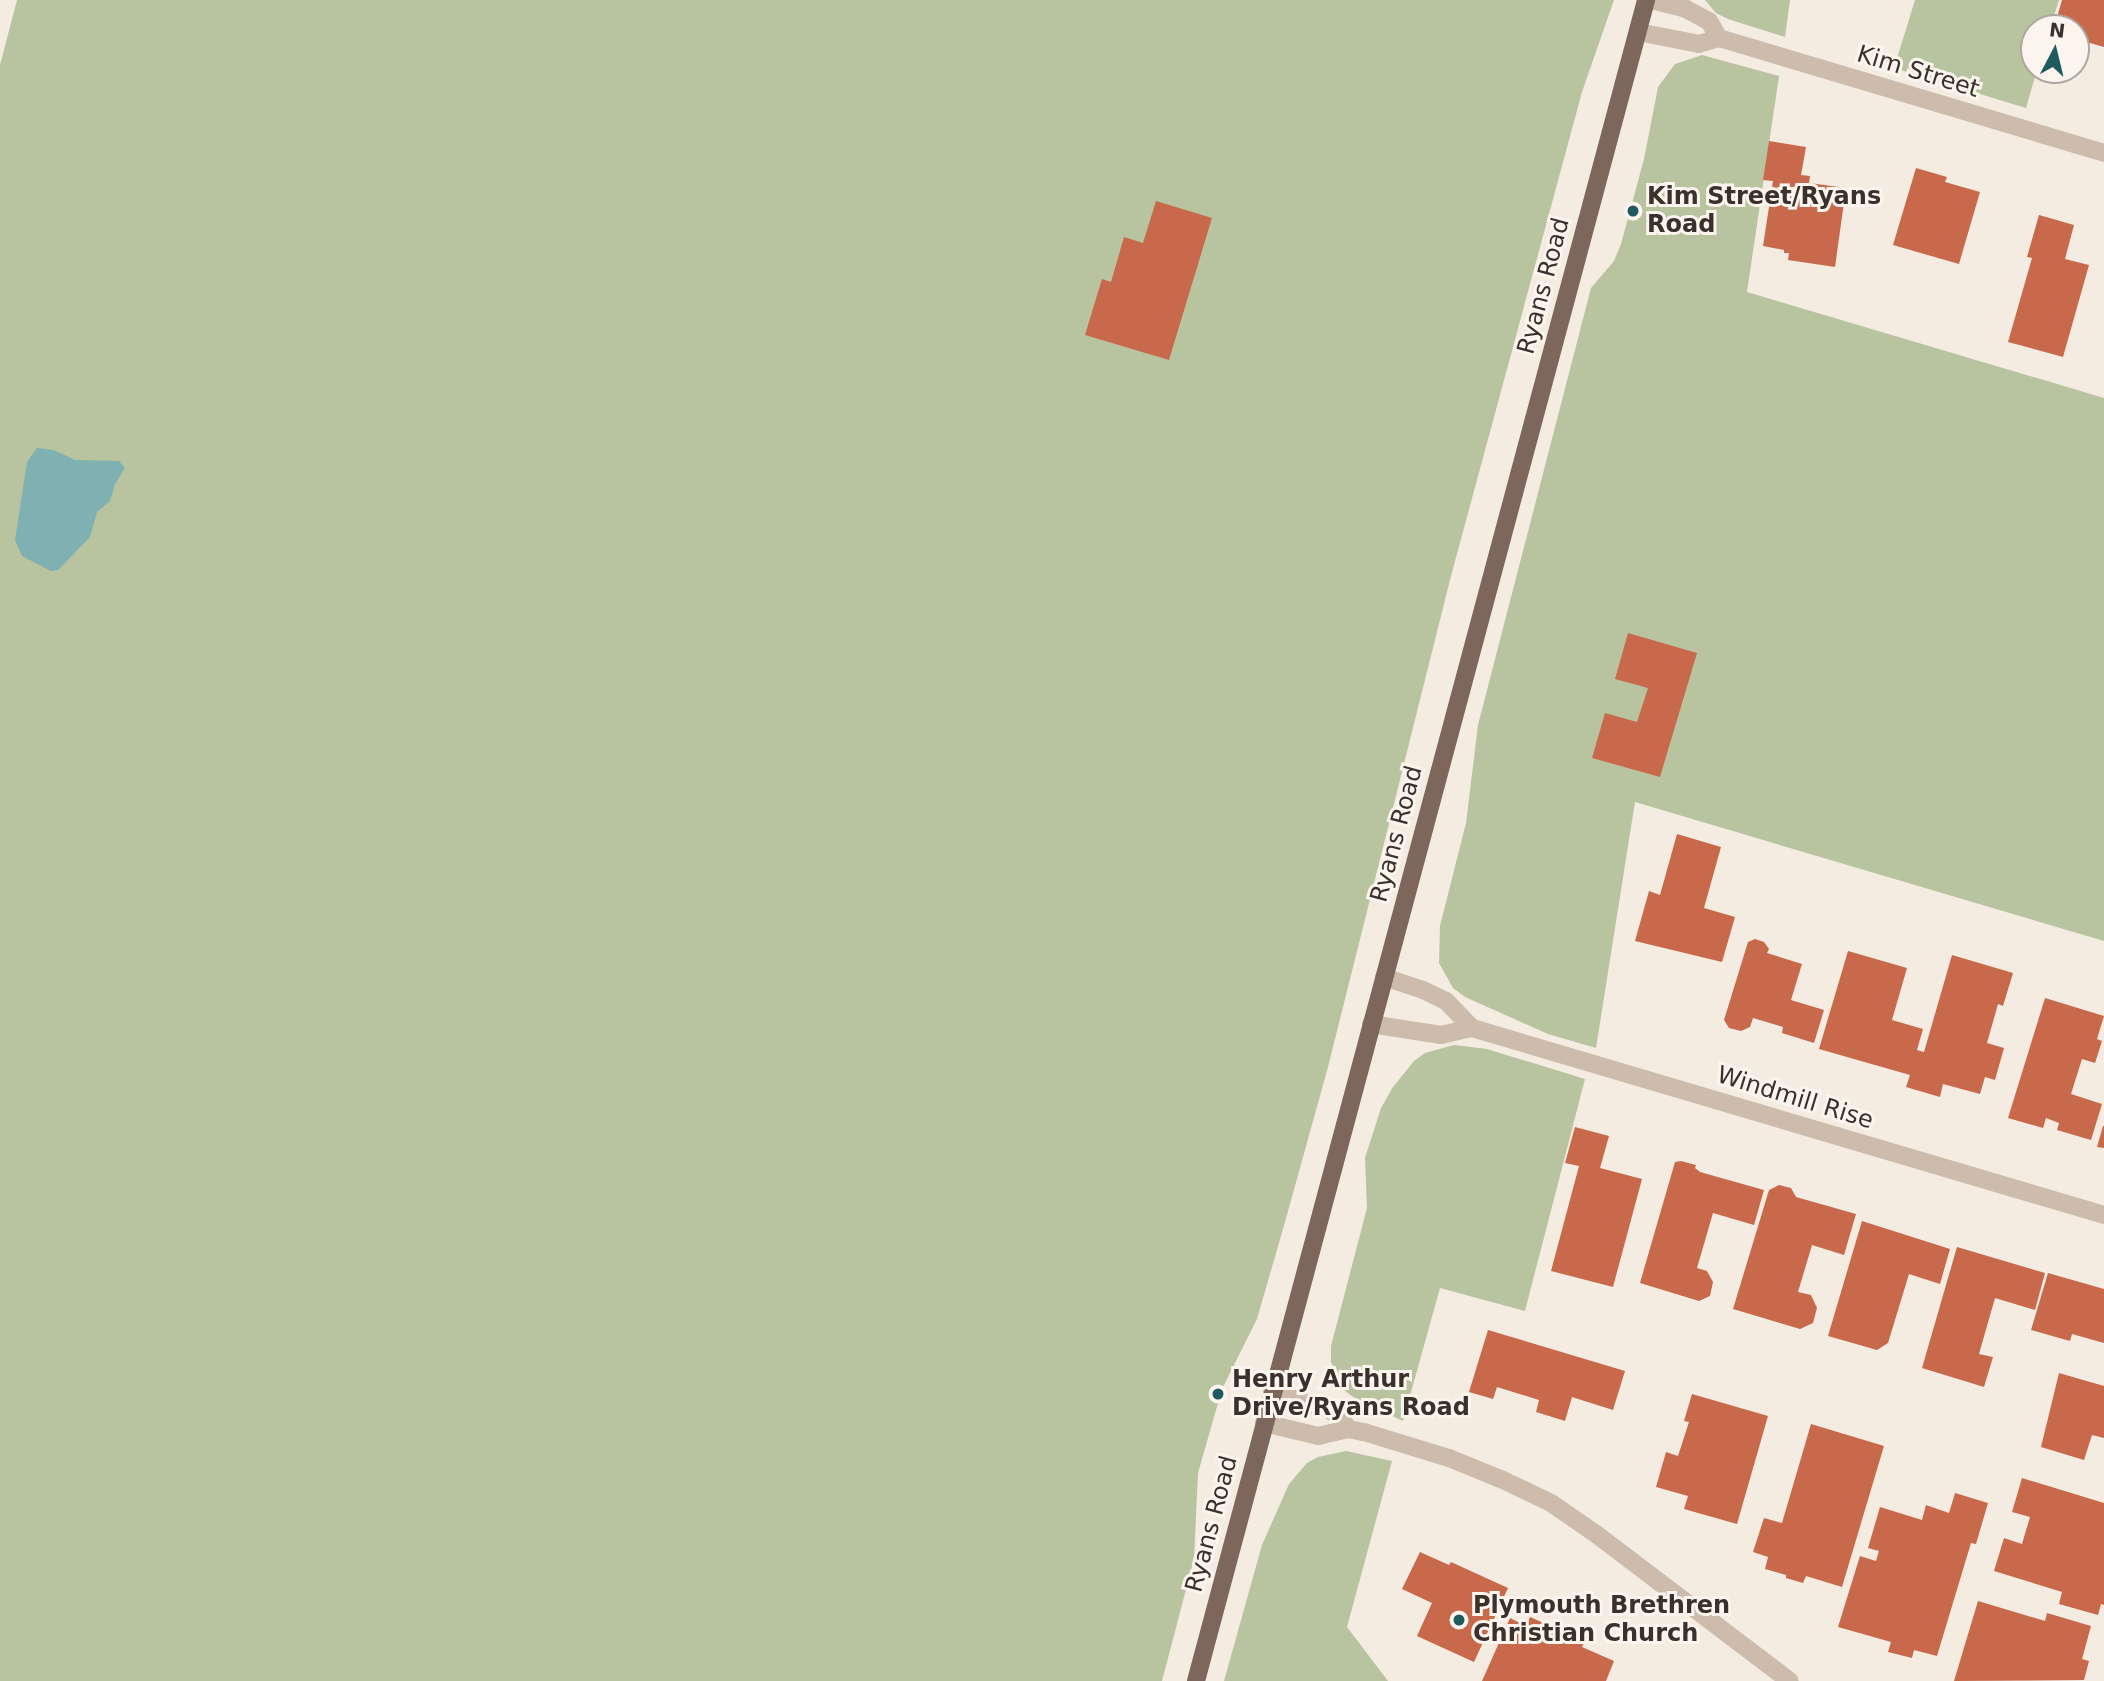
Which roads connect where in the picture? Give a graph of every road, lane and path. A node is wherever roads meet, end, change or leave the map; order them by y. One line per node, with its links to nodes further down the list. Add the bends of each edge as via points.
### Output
1 (1648, 0): 2 (main road, Ryans Road); 3 (street, Kim Street, via 1686,9 1709,21)
2 (1638, 32): 3 (street, Kim Street, via 1699,44); 5 (main road, Ryans Road)
3 (1719, 38): 4 (street, Kim Street)
4 (2104, 153)
5 (1384, 977): 6 (main road, Ryans Road); 7 (street, Windmill Rise, via 1446,1002)
6 (1371, 1024): 7 (street, Windmill Rise, via 1441,1035); 9 (main road, Ryans Road)
7 (1472, 1028): 8 (street, Windmill Rise)
8 (2104, 1215)
9 (1272, 1392): 10 (main road, Ryans Road); 11 (street, via 1330,1410)
10 (1264, 1423): 11 (street, via 1318,1436); 12 (main road, Ryans Road)
11 (1348, 1429): 13 (street, via 1449,1458 1551,1503)
12 (1196, 1681)
13 (1790, 1681)

